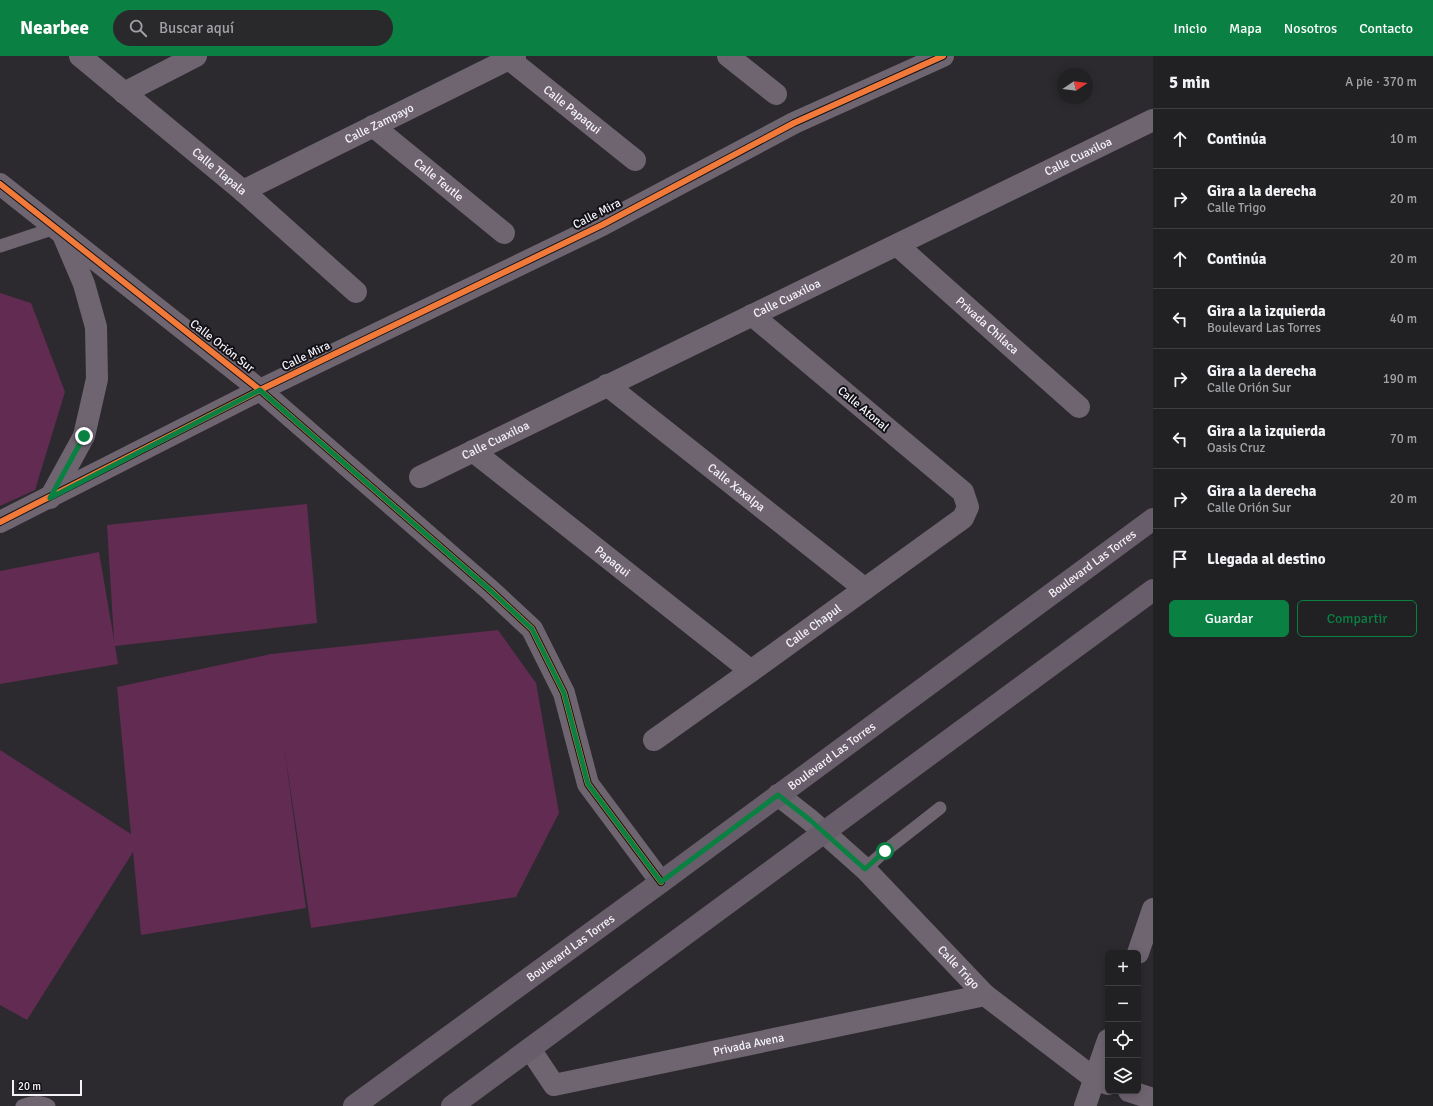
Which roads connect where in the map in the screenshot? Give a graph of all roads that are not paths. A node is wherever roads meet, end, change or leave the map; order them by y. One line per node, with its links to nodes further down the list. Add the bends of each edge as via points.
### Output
1 (80, 56): 6 (street, Calle Tlapala)
2 (196, 56): 6 (street)
3 (728, 56): 7 (street)
4 (943, 56): 20 (street, Calle Mira, via 794,123 602,225)
5 (512, 57): 9 (street, Calle Zampayo); 10 (street, Calle Papaqui)
6 (124, 92): 12 (street, Calle Tlapala)
7 (776, 94)
8 (1153, 120): 15 (street, Calle Cuaxiloa)
9 (373, 126): 12 (street, Calle Zampayo); 14 (street, Calle Teutle)
10 (635, 160)
11 (0, 184): 13 (street, Calle Orión Sur)
12 (243, 191): 17 (street, Calle Tlapala)
13 (58, 231): 16 (lane); 20 (street, Calle Orión Sur); 24 (street, Calle Orión Sur, via 84,284 96,327 97,380 84,436)
14 (504, 233)
15 (897, 244): 18 (street, Calle Cuaxiloa); 21 (street, Privada Chilaca)
16 (0, 246)
17 (356, 292)
18 (752, 315): 19 (street, Calle Cuaxiloa); 25 (street, Calle Atonal, via 963,492)
19 (607, 385): 22 (street, Calle Cuaxiloa); 28 (street, Calle Xaxalpa)
20 (260, 390): 24 (street, Calle Mira); 36 (street, Calle Orión Sur, via 532,629 564,693 588,784)
21 (1079, 406)
22 (474, 451): 23 (street, Calle Cuaxiloa); 30 (street, Papaqui)
23 (420, 477)
24 (50, 498): 27 (street, Calle Mira)
25 (968, 507): 28 (street, Calle Chapul, via 963,518)
26 (1153, 519): 32 (main road, Boulevard Las Torres)
27 (0, 522)
28 (865, 588): 30 (street, Calle Chapul)
29 (1153, 590): 34 (main road)
30 (751, 671): 31 (street, Calle Chapul)
31 (654, 740)
32 (778, 795): 34 (street, Calle Trigo); 36 (main road, Boulevard Las Torres)
33 (940, 808): 35 (lane)
34 (824, 832): 35 (street, Calle Trigo); 40 (main road)
35 (865, 869): 39 (street, Calle Trigo)
36 (661, 882): 47 (main road, Boulevard Las Torres)
37 (1153, 909): 38 (street)
38 (1139, 950)
39 (985, 995): 40 (street, Privada Avena, via 554,1085); 42 (street, Calle Trigo)
40 (530, 1049): 48 (main road)
41 (1105, 1058): 42 (street)
42 (1101, 1082): 49 (street)
43 (1138, 1094): 44 (street)
44 (1153, 1099)
45 (22, 1106): 46 (lane, via 27,1103)
46 (49, 1106)
47 (354, 1106)
48 (452, 1106)
49 (1085, 1106)

